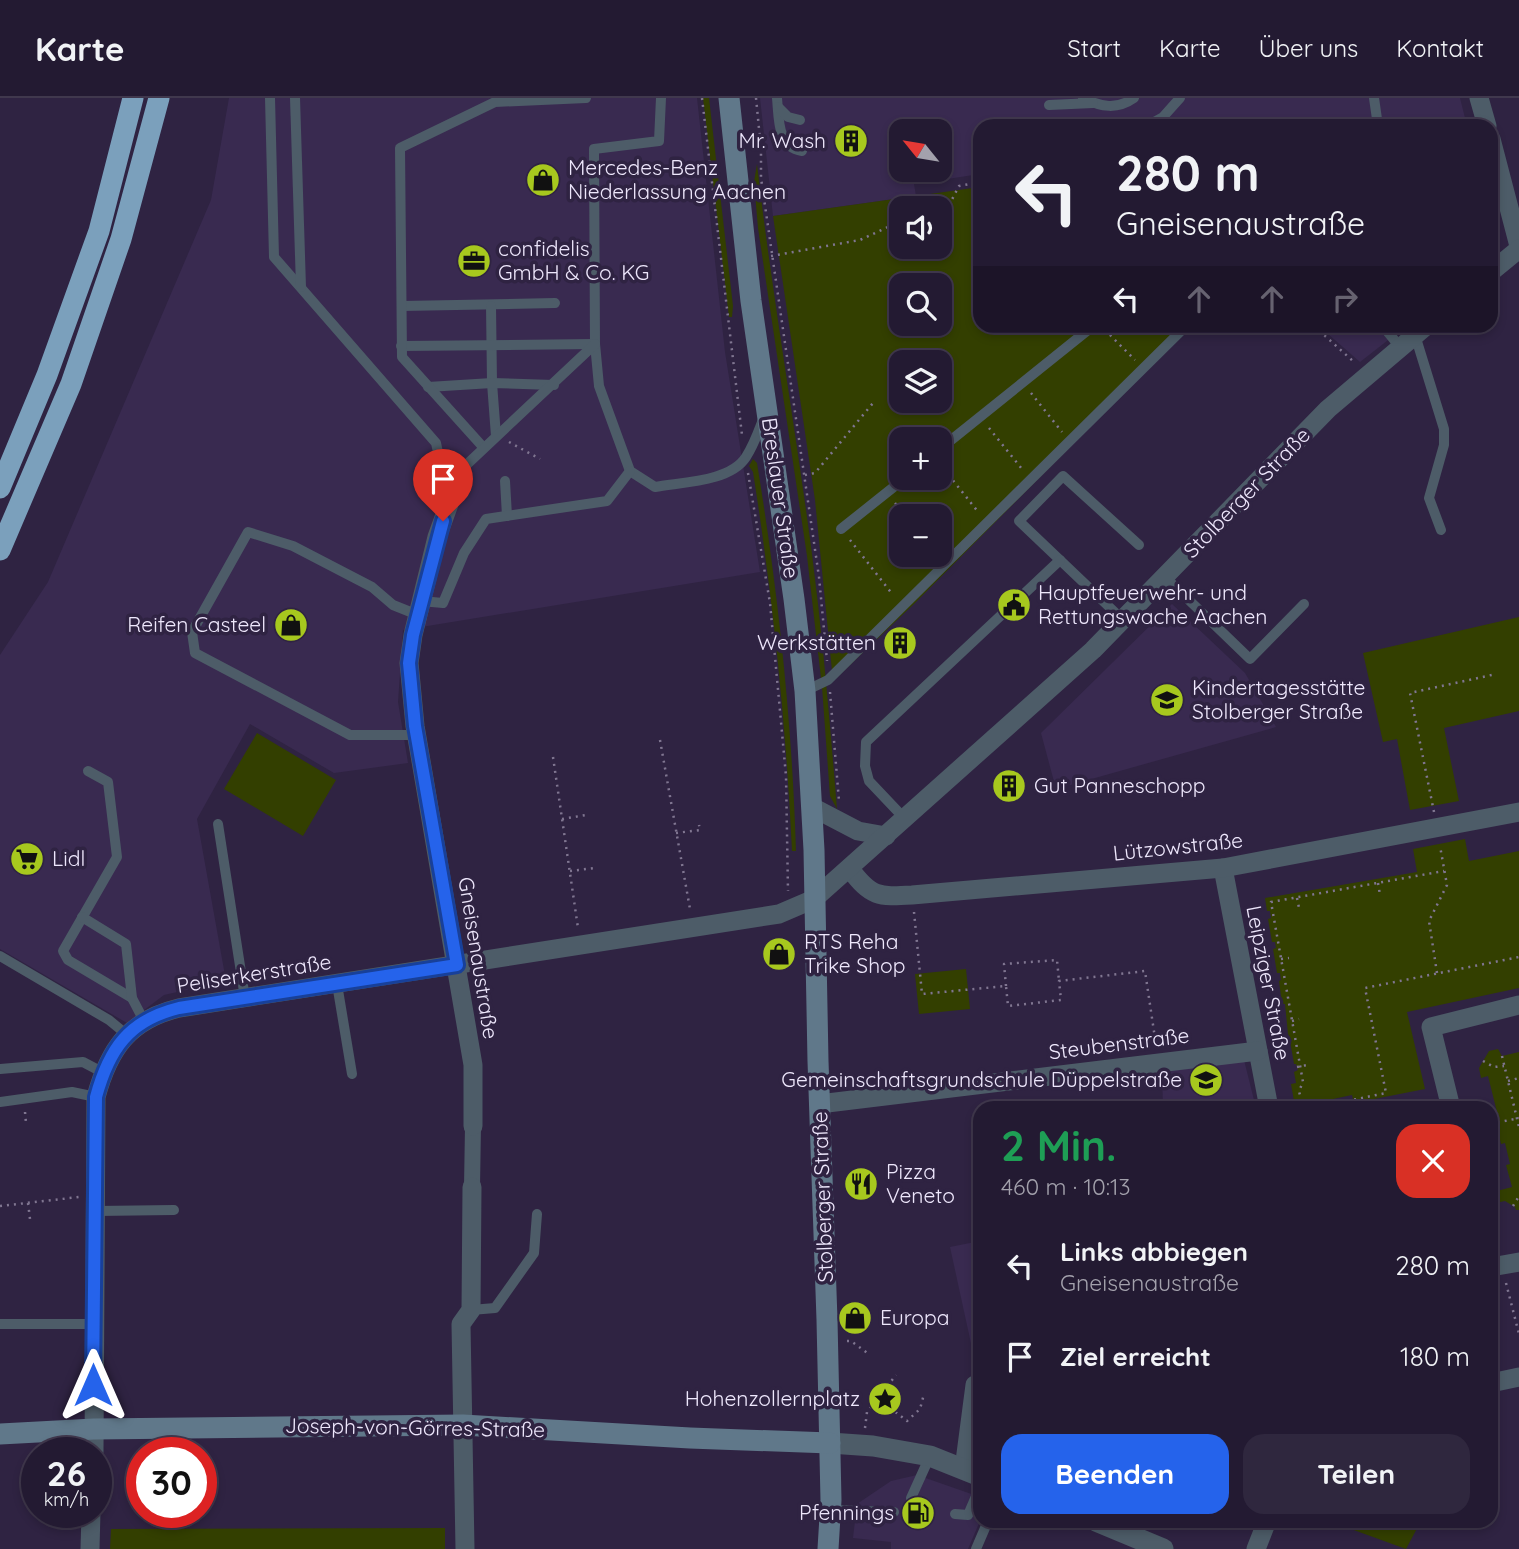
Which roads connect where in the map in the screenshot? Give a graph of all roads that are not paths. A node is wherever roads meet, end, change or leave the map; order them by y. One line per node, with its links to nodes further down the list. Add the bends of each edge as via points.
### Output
1 (133, 98): 43 (highway, via 99,231)
2 (159, 98): 50 (highway, via 121,239 71,384)
3 (270, 98): 24 (lane, via 274,257)
4 (295, 98): 24 (lane)
5 (586, 98): 26 (lane, via 495,102 400,148)
6 (661, 98): 32 (lane, via 659,141 594,149)
7 (730, 98): 37 (main road, Breslauer Straße)
8 (1083, 98): 13 (lane)
9 (1133, 98): 13 (lane, via 1110,108)
10 (1180, 98): 16 (lane)
11 (1374, 98): 17 (lane)
12 (1479, 98): 18 (street)
13 (1092, 101): 15 (lane)
14 (778, 102): 19 (lane, via 788,117); 20 (lane, via 786,144)
15 (1049, 105)
16 (1159, 119)
17 (1377, 119)
18 (1485, 119)
19 (800, 120)
20 (802, 151)
21 (1498, 166): 22 (street)
22 (1519, 247): 23 (street)
23 (1498, 266)
24 (301, 287): 45 (lane, via 436,443)
25 (555, 303): 27 (lane)
26 (402, 306): 27 (lane); 33 (lane)
27 (491, 306): 31 (lane)
28 (1084, 333): 39 (lane)
29 (1179, 333): 56 (lane, via 828,680)
30 (1413, 336): 48 (lane, via 1444,429 1429,498); 52 (street, Stolberger Straße, via 1328,409)
31 (492, 344): 32 (lane); 33 (lane); 34 (lane)
32 (595, 344): 35 (lane); 41 (lane, via 599,386)
33 (401, 346): 36 (lane, via 402,357)
34 (492, 383): 35 (lane); 36 (lane); 38 (lane)
35 (554, 385): 38 (lane)
36 (428, 387): 40 (lane)
37 (767, 410): 41 (lane, via 746,458 733,471 654,487); 56 (main road, Breslauer Straße)
38 (496, 436): 40 (lane)
39 (952, 440)
40 (483, 447): 45 (lane, via 463,468)
41 (630, 471): 46 (lane, via 607,501)
42 (505, 481): 46 (lane)
43 (0, 488)
44 (891, 490): 47 (lane)
45 (449, 504): 54 (street, Gneisenaustraße)
46 (507, 516): 54 (lane, via 486,519 464,553 443,603)
47 (841, 529)
48 (1441, 530)
49 (1139, 545): 51 (lane, via 1063,476 1019,521)
50 (0, 550)
51 (1060, 560): 55 (lane); 61 (lane, via 866,743 869,780)
52 (1165, 577): 53 (lane, via 1250,659); 55 (street, Stolberger Straße)
53 (1304, 604)
54 (420, 608): 57 (street, Gneisenaustraße, via 409,663); 57 (lane, via 393,605 372,587 293,546 248,532 192,632 195,653 350,735)
55 (1124, 621): 61 (street, Stolberger Straße)
56 (804, 691): 59 (main road, Breslauer Straße)
57 (417, 735): 69 (street, Gneisenaustraße)
58 (88, 771): 67 (lane, via 108,782 117,858)
59 (812, 807): 63 (street, via 858,831); 66 (main road, Breslauer Straße)
60 (1519, 811): 64 (street, Lützowstraße)
61 (905, 818): 63 (street, Stolberger Straße)
62 (218, 824): 72 (lane)
63 (886, 836): 65 (street, Stolberger Straße)
64 (1223, 868): 65 (street, Lützowstraße, via 883,897 862,885); 76 (street, Leipziger Straße)
65 (850, 869): 66 (street, Stolberger Straße)
66 (814, 899): 69 (street, Peliserkerstraße, via 789,911); 84 (main road, Stolberger Straße)
67 (82, 917): 71 (lane, via 126,944); 71 (lane, via 62,951 68,960)
68 (0, 956): 75 (lane)
69 (457, 965): 70 (street, Peliserkerstraße); 85 (street, Gneisenaustraße, via 473,1066)
70 (337, 984): 72 (street, Peliserkerstraße); 79 (lane)
71 (132, 998): 74 (lane)
72 (245, 998): 74 (street, Peliserkerstraße, via 161,1013)
73 (1519, 1005): 82 (street, via 1431,1027)
74 (144, 1021): 75 (street, Peliserkerstraße)
75 (126, 1034): 78 (street, Peliserkerstraße)
76 (1258, 1051): 81 (street, Leipziger Straße); 84 (street, Steubenstraße)
77 (0, 1069): 78 (lane, via 83,1062)
78 (102, 1072): 80 (street, Peliserkerstraße)
79 (352, 1074)
80 (96, 1097): 83 (lane, via 72,1092); 87 (street, Peliserkerstraße)
81 (1268, 1101)
82 (1449, 1101)
83 (0, 1102)
84 (819, 1104): 99 (main road, Stolberger Straße)
85 (472, 1126): 86 (street, Gneisenaustraße)
86 (472, 1187): 90 (street, Gneisenaustraße)
87 (96, 1204): 88 (lane); 92 (street, Peliserkerstraße)
88 (174, 1210)
89 (537, 1214): 90 (lane, via 534,1253 495,1308)
90 (471, 1310): 95 (street, Gneisenaustraße, via 461,1324)
91 (0, 1324): 92 (lane)
92 (93, 1324): 96 (street, Peliserkerstraße)
93 (1519, 1377): 94 (street)
94 (1498, 1382)
95 (463, 1425): 96 (main road, Joseph-von-Görres-Straße); 99 (main road, Joseph-von-Görres-Straße); 113 (street, Gneisenaustraße)
96 (93, 1429): 97 (main road, Joseph-von-Görres-Straße); 98 (street, Peliserkerstraße)
97 (0, 1434)
98 (93, 1437)
99 (830, 1443): 101 (street); 105 (main road, Stolberger Straße)
100 (973, 1444): 102 (street)
101 (930, 1456): 102 (street); 103 (lane)
102 (972, 1473)
103 (911, 1498)
104 (973, 1503): 107 (lane, via 968,1515)
105 (831, 1510): 106 (lane); 114 (main road, Stolberger Straße)
106 (894, 1511)
107 (955, 1514)
108 (91, 1528): 112 (street)
109 (985, 1528): 115 (lane)
110 (1114, 1528): 116 (street)
111 (1264, 1528): 117 (street)
112 (90, 1549)
113 (465, 1549)
114 (828, 1549)
115 (976, 1549)
116 (1163, 1549)
117 (1255, 1549)

